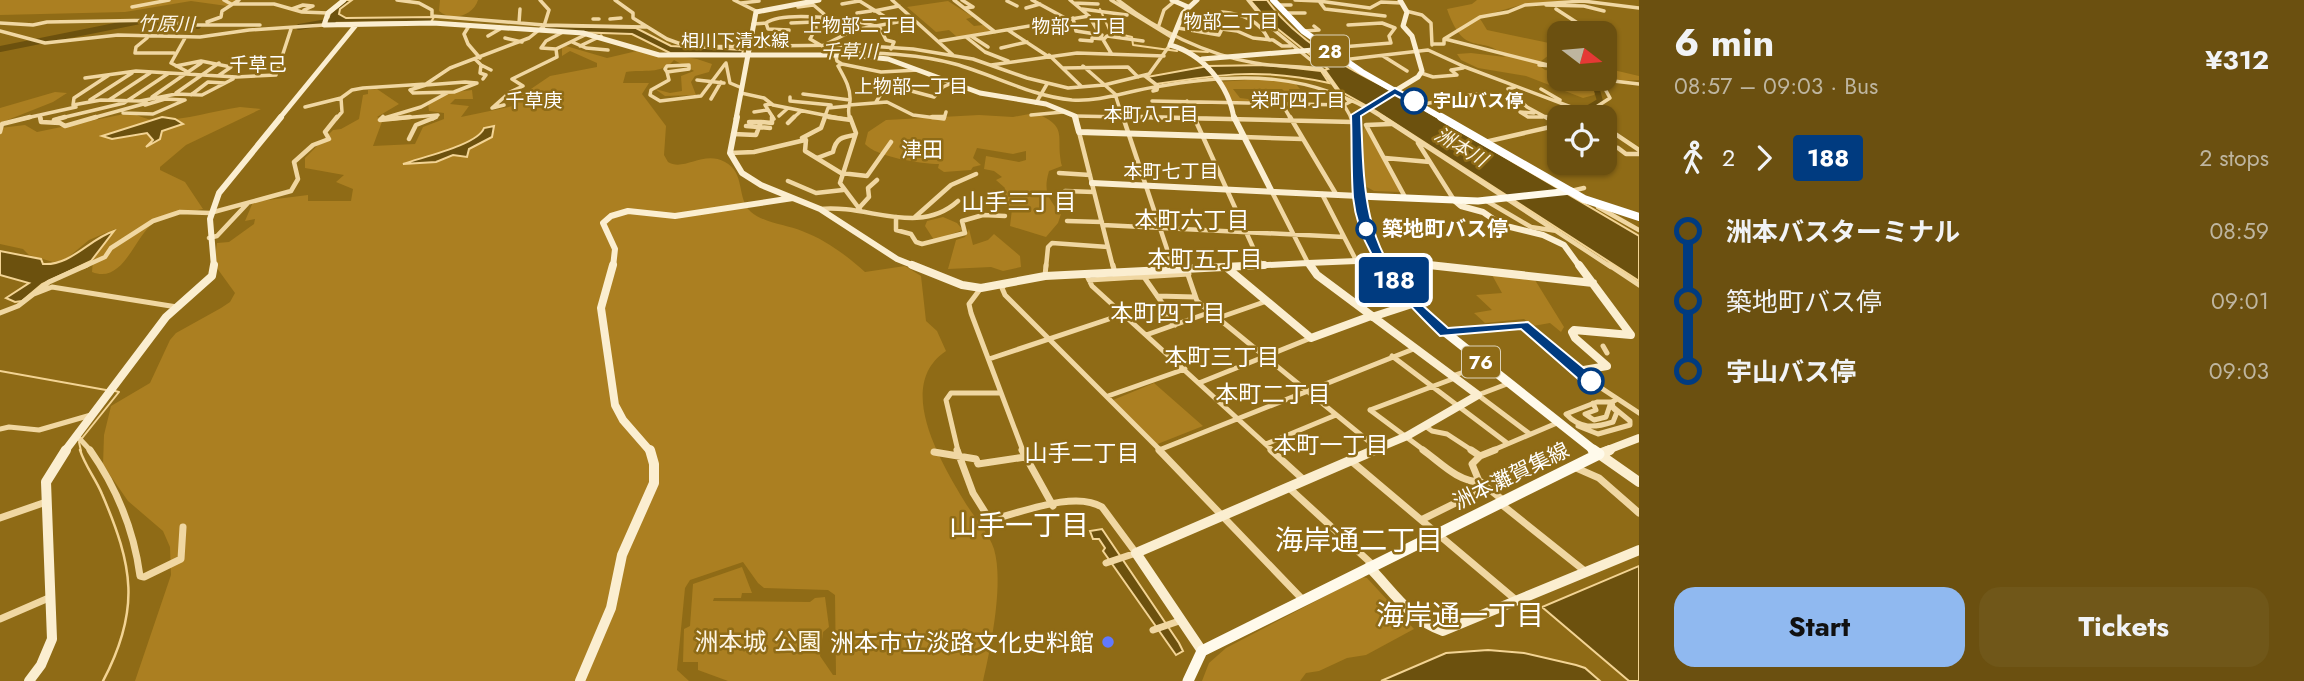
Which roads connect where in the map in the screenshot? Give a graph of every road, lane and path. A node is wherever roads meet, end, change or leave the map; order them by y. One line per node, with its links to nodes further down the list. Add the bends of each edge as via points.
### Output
1 (169, 0): 44 (street)
2 (224, 0): 34 (street)
3 (239, 0): 34 (street)
4 (344, 0): 63 (street)
5 (397, 0): 69 (street, via 424,5 432,10 432,16)
6 (540, 0): 98 (street, via 549,10)
7 (734, 0): 28 (street)
8 (819, 0): 29 (street)
9 (850, 0): 26 (street)
10 (892, 0): 41 (street)
11 (954, 0): 47 (street)
12 (962, 0): 47 (street, via 973,7)
13 (1032, 0): 35 (street)
14 (1070, 0): 32 (street)
15 (1111, 0): 74 (street)
16 (1118, 0): 101 (street)
17 (1174, 0): 49 (street); 101 (street)
18 (1197, 0): 49 (street)
19 (1295, 0): 20 (street)
20 (1306, 0): 33 (street)
21 (618, 1): 109 (street)
22 (758, 1): 28 (street); 54 (street)
23 (858, 1): 26 (street); 58 (street)
24 (1009, 1): 31 (street); 42 (street)
25 (1248, 1): 68 (street); 147 (street)
26 (841, 2)
27 (1401, 2): 50 (street, via 1381,2); 59 (street)
28 (741, 3): 62 (street)
29 (811, 3): 45 (street); 54 (street); 79 (street, via 824,14)
30 (878, 3): 55 (street)
31 (1002, 3)
32 (1074, 3): 36 (street); 56 (street)
33 (1320, 3): 37 (street); 39 (street); 66 (street, via 1325,9)
34 (234, 4): 52 (street); 94 (street, via 222,11 222,17)
35 (1042, 4): 48 (street); 81 (street)
36 (1098, 4)
37 (1342, 4): 50 (street); 66 (street)
38 (1291, 5): 46 (street)
39 (1311, 5)
40 (1567, 5): 43 (street); 60 (street); 84 (street, via 1555,11)
41 (899, 6): 55 (street); 80 (street)
42 (1017, 6)
43 (1525, 6): 51 (street, via 1583,1); 133 (street, via 1480,17)
44 (132, 7)
45 (798, 7)
46 (1278, 7): 57 (street); 65 (street); 119 (highway, 28)
47 (965, 8): 123 (street)
48 (1026, 8)
49 (1188, 8): 75 (street)
50 (1370, 8): 67 (street)
51 (1639, 8)
52 (292, 9): 61 (street); 61 (street, via 313,6)
53 (520, 9): 89 (street)
54 (766, 9): 62 (street)
55 (886, 9): 58 (street)
56 (1082, 9): 70 (street); 74 (street)
57 (1296, 10)
58 (873, 11): 64 (street); 92 (street)
59 (1406, 11): 107 (street); 142 (street, via 1431,23)
60 (1604, 11)
61 (301, 12): 63 (street)
62 (756, 12): 77 (street, via 769,13); 93 (street)
63 (328, 13): 87 (street)
64 (857, 13)
65 (1305, 13)
66 (1345, 13): 67 (street)
67 (1371, 14): 71 (street)
68 (1244, 15): 83 (street); 112 (street, via 1222,12 1216,19)
69 (440, 16): 88 (street); 89 (street)
70 (1089, 16): 73 (street); 130 (street)
71 (1385, 16)
72 (621, 18): 108 (street, via 610,18)
73 (1073, 18): 81 (street); 130 (street, via 1076,31)
74 (1136, 18): 124 (street)
75 (1181, 18): 85 (street); 124 (street)
76 (596, 19): 104 (street)
77 (771, 19): 78 (street); 90 (street)
78 (781, 19): 82 (street); 99 (street)
79 (822, 19): 82 (street); 100 (street)
80 (914, 19): 92 (street); 136 (street)
81 (1067, 19): 114 (street)
82 (814, 21): 91 (street); 145 (street, via 810,39)
83 (1252, 21): 115 (street); 135 (street, via 1263,25)
84 (1572, 21)
85 (1214, 22)
86 (0, 23): 94 (street, via 154,20)
87 (325, 23): 97 (street, 相川下清水線); 110 (street)
88 (433, 23): 97 (street, 相川下清水線); 103 (street, 相川下清水線)
89 (519, 23): 98 (street)
90 (766, 23): 93 (street); 148 (street, via 768,29 789,30)
91 (791, 23)
92 (888, 23): 100 (street)
93 (753, 24): 122 (street)
94 (201, 25): 95 (street)
95 (230, 25): 96 (street); 117 (street)
96 (260, 25)
97 (356, 25): 355 (street, via 229,180)
98 (544, 25): 104 (street); 118 (street)
99 (780, 25)
100 (875, 25): 145 (street, via 830,39); 149 (street, via 886,40 894,42)
101 (1159, 25): 124 (street)
102 (1348, 25): 106 (street)
103 (469, 26): 111 (street, 相川下清水線); 178 (street, via 464,34)
104 (595, 26): 108 (street)
105 (1314, 26): 119 (street, via 1319,30)
106 (1394, 26): 107 (street); 141 (street)
107 (1403, 26): 159 (street)
108 (610, 27): 109 (street)
109 (648, 27): 151 (street, via 683,46)
110 (291, 29): 117 (street); 211 (street, via 276,75)
111 (500, 29): 113 (street, 相川下清水線); 125 (street)
112 (1222, 29): 115 (street); 124 (street, via 1219,35)
113 (513, 30): 118 (street, 相川下清水線); 138 (street, via 505,36)
114 (1007, 30): 123 (street); 140 (street)
115 (1237, 30): 132 (street)
116 (0, 31): 128 (street, via 41,43 118,35)
117 (239, 31): 131 (street)
118 (539, 31): 120 (street, 相川下清水線); 138 (street)
119 (1303, 31): 155 (highway, 28)
120 (564, 32): 121 (street, 相川下清水線); 154 (street, via 541,48)
121 (587, 33): 126 (street, 相川下清水線); 139 (street)
122 (751, 33): 151 (street, via 726,33); 152 (street)
123 (995, 34): 127 (street)
124 (1175, 34): 143 (street); 168 (street)
125 (488, 36)
126 (601, 36): 144 (street); 175 (street, 相川下清水線, via 659,55)
127 (971, 36): 129 (street); 150 (street)
128 (149, 37): 131 (street); 160 (street, via 135,47 135,53)
129 (965, 37): 136 (street); 180 (street)
130 (1103, 37): 134 (street); 137 (street); 163 (street)
131 (185, 38): 160 (street)
132 (1254, 38): 135 (street); 164 (street)
133 (1446, 39): 142 (street, via 1444,44); 187 (street, via 1552,66)
134 (1080, 40)
135 (1269, 40): 147 (street)
136 (940, 41): 166 (street)
137 (1143, 41)
138 (522, 42): 161 (street)
139 (572, 42): 144 (street); 154 (street)
140 (1027, 42): 153 (street); 167 (street)
141 (1391, 43): 155 (street); 165 (street, via 1395,43)
142 (1432, 44): 157 (street)
143 (1170, 45): 171 (street); 174 (street)
144 (580, 46): 156 (street)
145 (822, 46): 146 (street); 148 (street)
146 (833, 46): 149 (street); 162 (street)
147 (1291, 46): 158 (street)
148 (784, 47): 152 (street)
149 (892, 47): 166 (street); 172 (street)
150 (988, 47)
151 (727, 48): 152 (street)
152 (749, 48): 170 (street)
153 (1001, 48)
154 (556, 49): 268 (street, via 557,57 512,79 523,86 492,108)
155 (1322, 49): 158 (street); 176 (highway, 28)
156 (608, 50)
157 (1428, 50): 159 (street); 194 (street)
158 (1298, 51): 164 (street); 197 (street)
159 (1417, 52): 165 (street); 204 (street)
160 (174, 53): 189 (street, via 171,62)
161 (494, 53): 173 (street); 178 (street)
162 (835, 53): 170 (street, 相川下清水線); 172 (street, 相川下清水線); 184 (street)
163 (1109, 53): 167 (street); 171 (street); 186 (street)
164 (1257, 54): 168 (street)
165 (1397, 54): 169 (street)
166 (953, 55): 179 (street)
167 (1047, 55): 180 (street); 193 (street)
168 (1231, 55): 174 (street); 197 (street)
169 (1383, 55): 176 (street); 182 (street)
170 (747, 56): 175 (street, 相川下清水線); 231 (street)
171 (1164, 56): 209 (street)
172 (888, 57): 192 (street, via 937,60); 196 (street, 相川下清水線)
173 (502, 59)
174 (1202, 59): 212 (street)
175 (727, 60): 216 (street); 231 (street, via 730,83)
176 (1342, 60): 234 (highway, 28)
177 (203, 61): 181 (street); 189 (street); 203 (street)
178 (479, 61): 190 (street); 195 (street); 213 (street, via 478,70 486,75)
179 (977, 61): 185 (street); 192 (street)
180 (1007, 61): 185 (street)
181 (219, 63): 207 (street); 208 (street, via 231,67)
182 (1395, 63): 183 (street); 199 (street)
183 (1406, 63)
184 (842, 64): 196 (street, via 881,72); 262 (street, via 838,66 847,81)
185 (991, 65): 220 (street)
186 (1105, 65): 191 (street); 210 (street, via 1128,67)
187 (1539, 65)
188 (106, 66): 206 (street)
189 (176, 66): 203 (street)
190 (458, 66): 219 (street)
191 (1083, 66): 193 (street); 223 (street)
192 (968, 68): 239 (street)
193 (1063, 68): 227 (street)
194 (1466, 68): 204 (street, via 1451,70 1457,75); 228 (street)
195 (491, 70)
196 (918, 70): 217 (street, 相川下清水線)
197 (1323, 70): 237 (street)
198 (135, 71): 200 (street); 205 (street); 255 (street)
199 (1407, 71)
200 (152, 72): 202 (street); 252 (street)
201 (667, 72): 201 (street, via 688,69 689,65 667,66); 214 (street)
202 (169, 73): 203 (street); 253 (street)
203 (186, 73): 207 (street); 249 (street)
204 (1421, 73): 234 (street)
205 (111, 74): 206 (street); 221 (street)
206 (104, 75): 221 (street, via 83,79)
207 (202, 75): 208 (street); 240 (street)
208 (218, 76): 211 (street)
209 (1145, 76): 210 (street); 225 (street)
210 (1138, 77): 223 (street)
211 (236, 78): 218 (street)
212 (1215, 78): 225 (street); 237 (street, via 1271,77); 259 (street)
213 (482, 79)
214 (669, 80): 226 (street); 230 (street, via 650,90 650,95 660,101 697,97)
215 (697, 80): 216 (street)
216 (712, 81): 230 (street); 232 (street, via 723,83)
217 (954, 82): 229 (street, via 934,97); 263 (street, 相川下清水線, via 980,93)
218 (225, 83): 245 (street, via 205,94); 245 (street, via 208,82)
219 (426, 84): 238 (street, via 410,90); 238 (street, via 477,82); 248 (street, via 363,88)
220 (1047, 84): 227 (street); 239 (street)
221 (94, 85): 274 (street, via 74,98)
222 (887, 85): 257 (street)
223 (1104, 85): 227 (street); 242 (street)
224 (1639, 85): 273 (street, via 1605,80 1609,99)
225 (1157, 86): 233 (street); 242 (street)
226 (672, 87)
227 (1083, 87)
228 (1518, 87): 260 (street); 288 (street, via 1508,89)
229 (900, 88)
230 (705, 90): 232 (street)
231 (741, 90): 266 (street); 309 (street)
232 (714, 91): 236 (street); 250 (street)
233 (1153, 91)
234 (1395, 91): 271 (highway, 28); 278 (street)
235 (1546, 91): 260 (street)
236 (721, 92)
237 (1339, 92): 270 (street, via 1350,101); 278 (street)
238 (447, 93): 315 (street, via 380,120 438,115 416,125)
239 (1041, 93): 242 (street, via 1079,100); 263 (street)
240 (174, 94): 244 (street); 245 (street)
241 (803, 94): 246 (street)
242 (1115, 94): 295 (street)
243 (1476, 94): 271 (street)
244 (166, 95): 249 (street); 267 (street)
245 (191, 95)
246 (816, 96): 261 (street); 262 (street)
247 (790, 97): 256 (street)
248 (341, 98): 277 (street); 347 (street, via 342,112 325,132 329,139 313,145 294,162 298,179 293,189)
249 (149, 99): 253 (street)
250 (711, 99)
251 (101, 100): 252 (street); 255 (street); 274 (street)
252 (109, 100): 253 (street)
253 (126, 101): 301 (street)
254 (1152, 101): 258 (street)
255 (87, 102): 274 (street)
256 (799, 102): 261 (street); 281 (street)
257 (876, 102): 262 (street); 284 (street, via 923,117 944,118)
258 (1187, 102): 259 (street); 296 (street)
259 (1231, 102): 264 (street); 298 (street)
260 (1560, 102): 265 (street); 272 (street)
261 (813, 103): 269 (street); 287 (street)
262 (849, 103): 269 (street); 299 (street)
263 (1036, 103): 285 (street, 相川下清水線)
264 (1282, 103): 270 (street); 300 (street)
265 (1572, 103)
266 (771, 104): 275 (street); 280 (street, via 765,105)
267 (144, 105): 276 (street); 276 (street, via 184,100); 286 (street)
268 (504, 105)
269 (834, 105): 294 (street)
270 (1345, 105): 300 (street, via 1353,122)
271 (1419, 105): 320 (highway, 28)
272 (1568, 105)
273 (1602, 105)
274 (73, 106): 289 (street)
275 (780, 106): 279 (street); 291 (street)
276 (168, 107): 286 (street, via 153,114)
277 (305, 107)
278 (1367, 107): 303 (street); 348 (street, via 1355,119)
279 (788, 108): 281 (street); 292 (street)
280 (767, 110): 283 (street); 291 (street)
281 (795, 110): 282 (street)
282 (802, 111): 287 (street); 305 (street, via 787,123)
283 (754, 112)
284 (946, 112)
285 (1064, 112): 290 (street); 293 (street, 相川下清水線)
286 (120, 113): 301 (street, via 65,127)
287 (810, 113): 294 (street)
288 (1538, 113): 297 (street); 297 (street, via 1520,112)
289 (40, 115): 301 (street); 307 (street, via 2,124)
290 (1031, 115)
291 (769, 116): 305 (street, via 774,119)
292 (779, 116)
293 (1075, 116): 295 (street); 308 (street)
294 (825, 117): 299 (street); 317 (street, via 821,128 802,138)
295 (1122, 117): 296 (street); 310 (street)
296 (1194, 118): 298 (street); 313 (street)
297 (1546, 118)
298 (1234, 119): 300 (street); 314 (street)
299 (851, 120): 312 (street)
300 (1293, 120): 316 (street)
301 (44, 123)
302 (747, 124): 304 (street)
303 (1391, 124): 318 (street); 325 (street, via 1364,124)
304 (760, 125): 305 (street); 309 (street, via 756,135)
305 (771, 125)
306 (1547, 128): 320 (street)
307 (0, 132)
308 (1079, 132): 310 (street); 329 (street)
309 (733, 134): 323 (street)
310 (1128, 134): 313 (street); 334 (street)
311 (1617, 134): 322 (street)
312 (855, 135): 324 (street, via 841,137 833,152); 330 (street)
313 (1202, 136): 314 (street); 337 (street)
314 (1244, 137): 316 (street); 340 (street)
315 (409, 139)
316 (1302, 139): 343 (street)
317 (806, 140): 323 (street); 324 (street, via 805,151)
318 (1417, 140): 326 (street); 346 (street)
319 (891, 142): 330 (street, via 867,176)
320 (1485, 142): 341 (highway, 28)
321 (1618, 148): 322 (street, via 1626,154)
322 (1639, 150)
323 (730, 153): 345 (street, via 742,173)
324 (817, 158): 330 (street)
325 (1385, 158): 326 (street); 344 (street)
326 (1430, 162): 349 (street)
327 (1059, 173): 329 (street)
328 (976, 174): 358 (street, via 951,185)
329 (1090, 175): 333 (street)
330 (842, 176): 336 (street)
331 (877, 180): 354 (street, via 868,188 869,197)
332 (788, 181): 336 (street, via 816,193)
333 (1092, 183): 334 (street); 339 (street)
334 (1146, 186): 337 (street); 362 (street)
335 (1584, 188): 341 (street)
336 (843, 190): 354 (street)
337 (1227, 190): 340 (street); 364 (street)
338 (1065, 191): 339 (street)
339 (1094, 192): 361 (street)
340 (1272, 192): 342 (street); 366 (street)
341 (1569, 192): 346 (main road); 352 (highway, 28)
342 (1322, 194): 343 (street); 367 (street)
343 (1335, 194): 348 (street)
344 (1405, 197): 348 (main road); 349 (main road)
345 (793, 198): 353 (street); 470 (street, via 673,216 626,211 603,223 616,251 601,308 615,405 649,448 654,483 626,544 611,608)
346 (1507, 199): 351 (main road); 365 (street)
347 (253, 200): 355 (street); 368 (street, via 241,207 217,236)
348 (1360, 200): 370 (main road, 洲本灘賀集線 / 76, via 1368,236)
349 (1454, 200): 351 (main road); 381 (street, via 1502,225 1564,245)
350 (958, 201): 358 (street, via 933,218)
351 (1485, 201): 365 (street, via 1531,227)
352 (1596, 204): 359 (highway, 28); 363 (street)
353 (820, 209): 354 (street); 384 (street, via 897,259)
354 (860, 209): 357 (street)
355 (210, 213): 368 (street); 385 (street, via 180,212 153,221 111,248 105,257 49,282)
356 (1005, 216): 357 (street, via 975,216 962,221 965,233 922,244 911,234 896,230)
357 (896, 217): 358 (street)
358 (915, 217)
359 (1639, 217)
360 (1067, 221): 361 (street)
361 (1102, 223): 362 (street); 369 (street)
362 (1160, 228): 364 (street); 375 (street)
363 (1639, 230)
364 (1245, 232): 366 (street); 373 (street)
365 (1556, 232): 383 (street)
366 (1294, 234): 367 (street); 372 (street)
367 (1344, 237): 371 (street)
368 (209, 238): 390 (street, via 215,267 212,276)
369 (1108, 247): 377 (street); 378 (street, via 1052,243)
370 (1380, 258): 371 (street); 381 (street); 389 (main road, 洲本灘賀集線 / 76)
371 (1356, 260): 372 (street)
372 (1308, 263): 373 (street); 394 (street, via 1317,275)
373 (1261, 265): 374 (street)
374 (1226, 267): 376 (street); 388 (street)
375 (1174, 270): 376 (street); 377 (street)
376 (1188, 271): 379 (street); 387 (street)
377 (1115, 273): 380 (street)
378 (1045, 276): 380 (street); 382 (street)
379 (1142, 276): 380 (street); 386 (street)
380 (1088, 277): 393 (street)
381 (1593, 283): 409 (street, via 1631,335 1574,330 1575,338 1607,366)
382 (1005, 284): 384 (street); 400 (street, via 1005,295)
383 (1639, 285)
384 (981, 288): 406 (street, via 969,304)
385 (31, 296): 390 (street, via 52,287); 392 (street)
386 (1157, 296): 387 (street); 396 (street, via 1167,310 1161,312)
387 (1195, 297): 391 (street)
388 (1267, 301): 395 (street); 399 (street)
389 (1412, 304): 394 (street); 397 (main road, 洲本灘賀集線 / 76)
390 (177, 307): 422 (street)
391 (1211, 312): 395 (street); 396 (street)
392 (0, 313)
393 (1124, 314): 398 (street); 400 (street)
394 (1372, 316): 399 (street); 402 (street)
395 (1218, 318): 405 (street)
396 (1175, 325): 398 (street)
397 (1445, 333): 407 (main road, 洲本灘賀集線 / 76); 409 (street, via 1524,325)
398 (1146, 335): 408 (street)
399 (1311, 338): 405 (street)
400 (1051, 339): 406 (street); 417 (street)
401 (1603, 346): 403 (street)
402 (1416, 348): 404 (street); 410 (street)
403 (1607, 353)
404 (1392, 356): 413 (street); 414 (street)
405 (1265, 358): 411 (street); 414 (street)
406 (989, 359): 415 (street)
407 (1485, 365): 410 (street); 412 (main road, 洲本灘賀集線 / 76)
408 (1185, 369): 411 (street); 417 (street)
409 (1578, 371): 418 (street)
410 (1453, 377): 413 (street); 416 (street)
411 (1199, 383): 424 (street)
412 (1507, 384): 416 (street); 425 (main road, 洲本灘賀集線 / 76)
413 (1432, 386): 420 (street); 430 (street, via 1370,410)
414 (1306, 390): 423 (street); 424 (street)
415 (1000, 393): 440 (street); 441 (street, via 947,396)
416 (1478, 395): 420 (street); 429 (street)
417 (1108, 396): 436 (street)
418 (1613, 402): 419 (street); 419 (street, via 1606,417 1594,420 1585,414 1596,410); 421 (street); 427 (street, via 1617,412 1613,422); 427 (street, via 1630,425 1599,436)
419 (1593, 403): 427 (street, via 1566,414)
420 (1457, 405): 426 (street); 433 (street)
421 (1639, 413)
422 (95, 414): 428 (street, via 51,428 29,431 9,425); 431 (street)
423 (1336, 415): 434 (street); 435 (street)
424 (1238, 418): 434 (street); 436 (street)
425 (1557, 423): 429 (street); 438 (main road, 洲本灘賀集線 / 76)
426 (1425, 425): 430 (street); 439 (street)
427 (1578, 426)
428 (0, 429)
429 (1530, 434): 433 (street)
430 (1407, 436): 435 (street); 446 (street, via 1461,478)
431 (78, 437): 448 (street, via 50,470); 455 (street, via 106,472 136,552 140,576 181,559)
432 (1639, 438): 438 (street)
433 (1507, 443): 439 (street)
434 (1266, 444): 444 (street)
435 (1377, 448): 442 (street)
436 (1159, 450): 452 (street)
437 (934, 452): 441 (street)
438 (1599, 454): 443 (main road, 洲本灘賀集線); 445 (street)
439 (1480, 456): 446 (street, via 1472,468)
440 (1025, 457): 441 (street, via 978,464 976,459); 450 (street)
441 (958, 458): 450 (street, via 978,505 990,520)
442 (1350, 460): 444 (street); 454 (street)
443 (1574, 467): 449 (main road, 洲本灘賀集線); 451 (street, via 1599,478)
444 (1304, 480): 447 (street)
445 (1639, 482)
446 (1483, 485): 449 (street); 454 (street)
447 (1288, 487): 452 (street); 460 (street)
448 (46, 502): 453 (street); 462 (street)
449 (1502, 502): 456 (main road, 洲本灘賀集線); 461 (street)
450 (1053, 506): 458 (street, via 1082,498 1094,502)
451 (1639, 513)
452 (1222, 516): 458 (street); 463 (street)
453 (0, 518)
454 (1421, 520): 456 (street)
455 (183, 527)
456 (1438, 534): 460 (main road, 洲本灘賀集線); 464 (street)
457 (1639, 550): 461 (street)
458 (1136, 553): 459 (street); 466 (street)
459 (1106, 563)
460 (1371, 566): 463 (main road, 洲本灘賀集線); 464 (street, via 1435,629 1452,629)
461 (1586, 572): 464 (street)
462 (51, 597): 465 (street); 469 (street, via 52,639)
463 (1303, 600): 468 (main road, 洲本灘賀集線)
464 (1518, 602)
465 (0, 620)
466 (1182, 620): 467 (street); 468 (street)
467 (1153, 630)
468 (1202, 651): 471 (main road)
469 (29, 681)
470 (580, 681)
471 (1188, 681)

